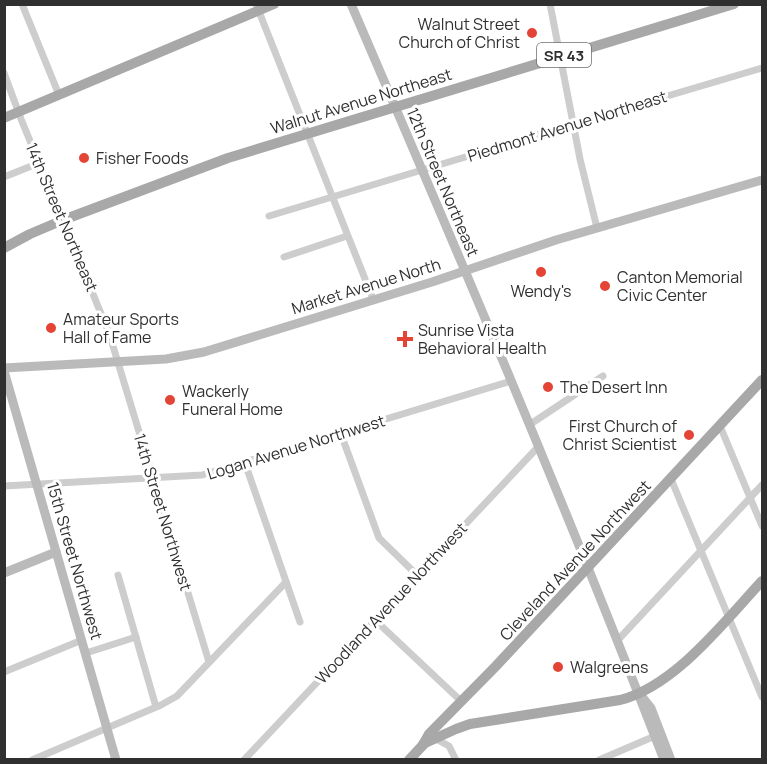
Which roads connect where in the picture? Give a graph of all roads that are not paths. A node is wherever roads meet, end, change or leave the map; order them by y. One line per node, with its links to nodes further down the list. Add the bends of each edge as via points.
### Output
1 (22, 4): 10 (street)
2 (274, 4): 6 (main road)
3 (351, 4): 11 (street, 12th Street Northeast)
4 (550, 4): 7 (street)
5 (734, 4): 7 (main road, Walnut Avenue Northeast / SR 43)
6 (257, 8): 10 (main road); 15 (street)
7 (561, 57): 11 (main road, Walnut Avenue Northeast / SR 43); 14 (street)
8 (762, 68): 14 (street, Piedmont Avenue Northeast)
9 (4, 73): 12 (street, 14th Street Northeast)
10 (59, 95): 12 (main road)
11 (394, 106): 15 (main road, Walnut Avenue Northeast / SR 43); 17 (street, 12th Street Northeast)
12 (19, 112): 13 (main road); 16 (street, 14th Street Northeast)
13 (4, 118)
14 (573, 124): 17 (street, Piedmont Avenue Northeast); 23 (street)
15 (306, 133): 20 (street); 22 (main road, Walnut Avenue Northeast / SR 43, via 193,170)
16 (39, 163): 18 (street); 22 (street, 14th Street Northeast)
17 (421, 169): 20 (street, Piedmont Avenue Northeast); 27 (street, 12th Street Northeast)
18 (4, 177)
19 (762, 180): 23 (street, Market Avenue North)
20 (332, 196): 21 (street, Piedmont Avenue Northeast); 24 (street)
21 (268, 216)
22 (63, 220): 25 (main road, Walnut Avenue Northeast / SR 43); 29 (street, 14th Street Northeast)
23 (597, 228): 27 (street, Market Avenue North)
24 (347, 236): 26 (street); 28 (street)
25 (4, 248)
26 (284, 257)
27 (465, 271): 28 (street, Market Avenue North); 33 (street, 12th Street Northeast)
28 (372, 299): 29 (street, Market Avenue North, via 204,352)
29 (119, 362): 30 (street, Market Avenue North); 39 (street, 14th Street Northwest)
30 (4, 369): 41 (street, 15th Street Northwest)
31 (603, 376): 34 (street)
32 (762, 380): 35 (main road, Cleveland Avenue Northwest)
33 (511, 381): 34 (street, 12th Street Northeast); 36 (street, Logan Avenue Northwest)
34 (529, 425): 37 (street, 12th Street Northeast)
35 (720, 426): 40 (main road, Cleveland Avenue Northwest); 44 (street)
36 (341, 434): 38 (street, Logan Avenue Northwest); 51 (street, via 379,538)
37 (538, 447): 48 (street, 12th Street Northeast); 51 (street, Woodland Avenue Northwest)
38 (245, 463): 39 (street, Logan Avenue Northwest, via 202,475); 53 (street)
39 (153, 479): 41 (street, Logan Avenue Northwest); 61 (street, 14th Street Northwest)
40 (671, 479): 46 (street); 48 (main road, Cleveland Avenue Northwest)
41 (37, 485): 43 (street, Logan Avenue Northwest); 47 (street, 15th Street Northwest)
42 (762, 485): 44 (street)
43 (4, 486)
44 (751, 498): 45 (street); 46 (street)
45 (762, 526)
46 (701, 551): 54 (street); 59 (street)
47 (56, 552): 49 (street); 58 (street, 15th Street Northwest)
48 (588, 568): 59 (street, 12th Street Northeast); 65 (main road, Cleveland Avenue Northwest)
49 (4, 573)
50 (118, 575): 57 (street)
51 (417, 575): 55 (street, Woodland Avenue Northwest)
52 (762, 581): 54 (main road)
53 (286, 582): 56 (street); 61 (street)
54 (729, 616): 63 (main road, via 677,669); 64 (street)
55 (375, 620): 65 (street); 75 (street, Woodland Avenue Northwest)
56 (300, 622)
57 (136, 637): 60 (street); 66 (street)
58 (82, 640): 60 (street, 15th Street Northwest); 62 (street)
59 (617, 641): 63 (street, 12th Street Northeast)
60 (86, 653): 67 (street, 15th Street Northwest)
61 (209, 662): 66 (street, via 177,696)
62 (4, 672)
63 (640, 694): 68 (main road); 69 (street); 79 (street, via 651,708)
64 (762, 697)
65 (461, 701): 71 (main road, Cleveland Avenue Northwest)
66 (156, 707): 67 (street)
67 (107, 727): 73 (street); 74 (street, 15th Street Northwest)
68 (456, 729): 70 (main road); 72 (street, via 452,744)
69 (655, 736): 77 (street); 78 (street)
70 (436, 739): 71 (main road); 72 (street)
71 (423, 745): 76 (main road, Cleveland Avenue Northwest)
72 (455, 756)
73 (32, 759)
74 (116, 759)
75 (244, 759)
76 (409, 759)
77 (599, 759)
78 (664, 759)
79 (671, 759)

